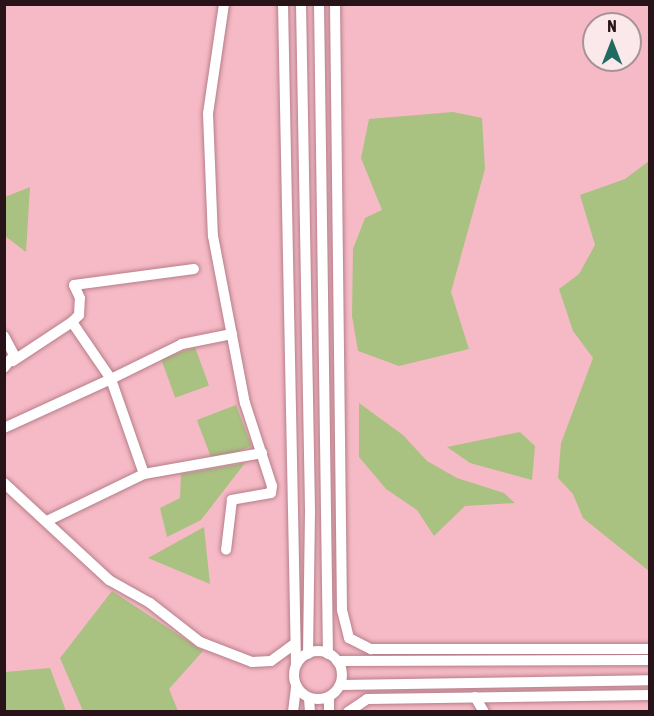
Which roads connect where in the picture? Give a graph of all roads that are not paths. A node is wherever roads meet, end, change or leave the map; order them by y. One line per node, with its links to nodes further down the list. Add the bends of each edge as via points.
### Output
1 (224, 4): 8 (street, via 208,114 213,236)
2 (283, 4): 18 (street)
3 (301, 4): 20 (street, via 310,511)
4 (319, 4): 21 (street)
5 (335, 4): 19 (street, via 342,610 349,638 371,650)
6 (194, 268): 7 (street, via 74,285 80,298 79,315)
7 (72, 322): 10 (street); 11 (street)
8 (232, 334): 11 (street, via 182,344); 13 (street, via 245,403)
9 (4, 336): 10 (street)
10 (9, 364)
11 (111, 379): 12 (street); 14 (street)
12 (4, 428)
13 (262, 453): 14 (street); 17 (street, via 271,493 232,500)
14 (144, 474): 16 (street)
15 (4, 483): 16 (street)
16 (49, 520): 18 (street, via 109,580 150,603 216,651 252,662 271,661)
17 (226, 550)
18 (293, 645): 23 (street)
19 (650, 649)
20 (308, 654): 21 (street); 23 (street)
21 (332, 658): 22 (street); 25 (street)
22 (646, 660): 24 (street)
23 (296, 664): 26 (street)
24 (646, 680): 25 (street)
25 (340, 685): 28 (street)
26 (296, 686): 30 (street); 31 (street)
27 (650, 695): 29 (street)
28 (329, 697): 30 (street); 33 (street)
29 (475, 697): 34 (street, via 367,699); 35 (street)
30 (309, 698): 32 (street)
31 (293, 711)
32 (310, 711)
33 (329, 711)
34 (348, 711)
35 (484, 711)

